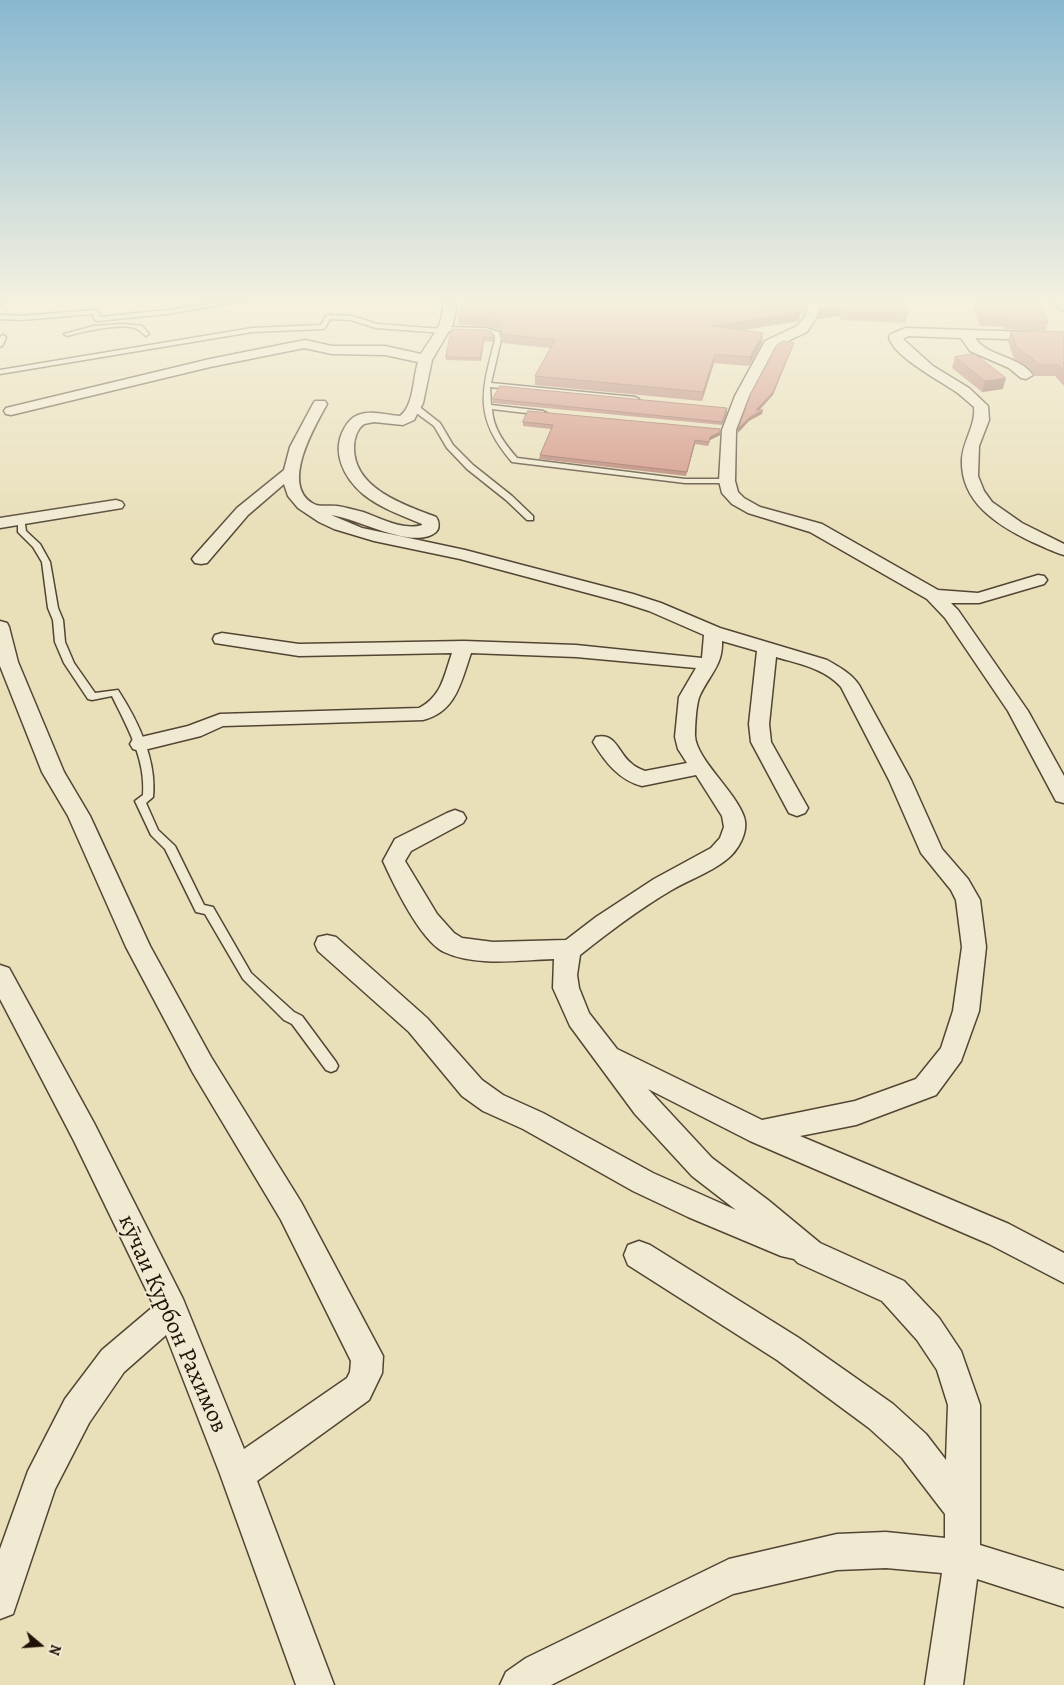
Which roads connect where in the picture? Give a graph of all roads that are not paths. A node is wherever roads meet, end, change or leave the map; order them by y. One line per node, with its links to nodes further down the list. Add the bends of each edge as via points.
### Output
1 (146, 379): 11 (street)
2 (421, 379): 10 (street)
3 (488, 379): 6 (lane)
4 (751, 379): 14 (street, via 732,409 724,430)
5 (944, 379): 20 (street, via 981,406 983,418 972,440 968,470 973,487 1000,518)
6 (487, 384): 7 (lane); 9 (lane)
7 (641, 400)
8 (320, 404): 13 (street, via 300,443)
9 (488, 406): 12 (lane); 14 (lane, via 488,418 497,440 515,460 685,481)
10 (414, 407): 16 (street, via 405,420 372,417 354,423 346,443 348,463 372,495 430,521 430,528 418,533 351,514); 17 (lane, via 437,425 450,446 470,467)
11 (11, 411)
12 (556, 414)
13 (291, 472): 16 (street, via 295,494); 21 (street, via 266,489 222,532)
14 (727, 481): 23 (street, via 730,493 754,510 816,528)
15 (116, 505): 18 (street)
16 (311, 510): 25 (street, via 340,526 628,598)
17 (530, 518)
18 (21, 520): 19 (street); 31 (lane, via 22,532 37,546 46,562 60,642 70,663 92,697 115,692)
19 (0, 523)
20 (1064, 550)
21 (201, 559)
22 (1038, 580): 23 (street, via 979,598)
23 (933, 595): 33 (street, via 952,614 1018,711)
24 (0, 627): 46 (street, via 8,662 53,772 79,816 138,947 202,1064 291,1211 367,1356 365,1377 358,1389)
25 (712, 632): 28 (street); 29 (street, via 713,655)
26 (222, 639): 27 (street, via 299,650)
27 (464, 647): 29 (street, via 576,651); 31 (street, via 448,692 438,706 422,714 220,720 194,731)
28 (767, 650): 34 (street, via 759,724 761,742); 41 (street, via 820,664 852,686 854,696 900,780 932,853 960,885 968,900 974,947 966,1011 952,1053 926,1087 856,1113)
29 (709, 664): 32 (street, via 689,698 686,714 688,749)
30 (602, 742): 32 (street, via 623,768 642,779)
31 (140, 744): 40 (lane, via 151,786 148,797 140,802 144,815 162,843 169,846 200,909 209,910 247,976 297,1020)
32 (701, 768): 37 (street, via 733,816 735,827 730,841 719,854 662,885)
33 (1064, 796)
34 (797, 808)
35 (455, 818): 37 (street, via 403,845 394,862 406,887 445,940 465,950)
36 (327, 944): 42 (street, via 418,1025 472,1088 493,1103 698,1208)
37 (571, 949): 39 (street, via 566,959 566,988 579,1019)
38 (0, 975): 45 (street, кӯчаи Курбон Рахимов, via 84,1132)
39 (607, 1056): 41 (street); 42 (street, via 645,1106 702,1167)
40 (332, 1066)
41 (760, 1132): 44 (street, via 998,1234)
42 (810, 1252): 47 (street, via 893,1291 928,1329 950,1362 964,1405)
43 (640, 1255): 47 (street, via 788,1349 881,1416 914,1446)
44 (1064, 1269)
45 (172, 1310): 46 (street, кӯчаи Курбон Рахимов); 50 (street, via 113,1361 77,1411 40,1483)
46 (236, 1474): 51 (street, кӯчаи Курбон Рахимов)
47 (962, 1506): 48 (street)
48 (962, 1557): 49 (street); 52 (street, via 886,1550 837,1552 729,1577 539,1671); 53 (street)
49 (1064, 1589)
50 (0, 1601)
51 (315, 1685)
52 (519, 1685)
53 (944, 1685)

